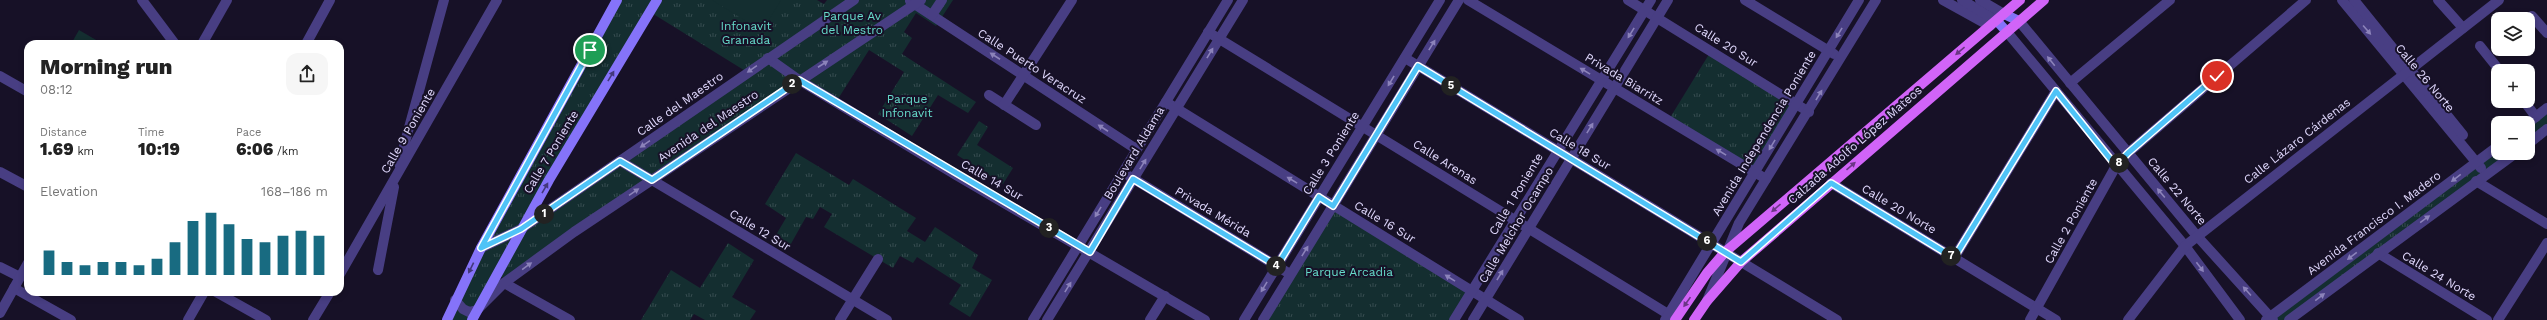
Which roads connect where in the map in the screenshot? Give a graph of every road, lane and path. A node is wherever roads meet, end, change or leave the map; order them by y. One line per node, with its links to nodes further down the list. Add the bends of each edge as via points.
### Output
1 (142, 0): 46 (street)
2 (227, 0): 47 (street)
3 (330, 0): 48 (street)
4 (444, 0): 92 (street)
5 (497, 0): 92 (street, Calle 9 Poniente)
6 (617, 0): 110 (main road, Calle 7 Poniente)
7 (657, 0): 103 (main road, Calle 7 Poniente, one-way to 7)
8 (854, 0): 51 (street, Calle del Maestro)
9 (942, 0): 36 (street)
10 (1072, 0): 57 (street)
11 (1228, 0): 42 (street, Boulevard Aldama)
12 (1243, 0): 45 (street, Boulevard Aldama)
13 (1440, 0): 52 (street, Calle 3 Poniente)
14 (1459, 0): 55 (street, one-way to 14)
15 (1468, 0): 60 (street, Privada Biarritz, one-way to 15)
16 (1628, 0): 35 (street, Calle 20 Sur)
17 (1651, 0): 35 (street, Calle 1 Poniente)
18 (1668, 0): 37 (street, Calle Melchor Ocampo)
19 (1745, 0): 50 (street)
20 (1859, 0): 50 (street, Avenida Independencia Poniente, one-way to 50)
21 (1876, 0): 53 (street, Avenida Independencia Poniente)
22 (1943, 0): 39 (street)
23 (1962, 0): 39 (street)
24 (1980, 0): 39 (street)
25 (1997, 0): 39 (street)
26 (2020, 0): 39 (main road, Calzada Adolfo López Mateos)
27 (2044, 0): 40 (main road, Calzada Adolfo López Mateos)
28 (2170, 0): 61 (street)
29 (2306, 0): 82 (street, Calle 2 Poniente)
30 (2342, 0): 56 (street, Calle 26 Norte, one-way to 56)
31 (2354, 0): 56 (street, Calle 26 Norte)
32 (2438, 0): 41 (street)
33 (2499, 0): 41 (street, Calle Lázaro Cárdenas)
34 (915, 1): 36 (street, Calle Puerto Veracruz); 59 (street, Avenida del Maestro, one-way to 34)
35 (1645, 10): 37 (street, Calle 20 Sur); 60 (street, Calle 1 Poniente, one-way to 60)
36 (932, 15): 57 (street, Calle Puerto Veracruz, one-way to 36)
37 (1658, 18): 62 (street, Calle Melchor Ocampo); 67 (street, Calle 20 Sur)
38 (2535, 19): 44 (street)
39 (1997, 20): 40 (main road); 43 (main road); 112 (main road, Calzada Adolfo López Mateos, one-way to 112)
40 (2019, 21): 43 (main road, Calzada Adolfo López Mateos); 61 (street, Calle 22 Norte, one-way to 40)
41 (2464, 28): 56 (street, Calle Lázaro Cárdenas)
42 (1208, 32): 45 (street, Calle Arenas); 66 (street, Boulevard Aldama)
43 (2007, 32): 64 (street); 97 (main road, Calzada Adolfo López Mateos, one-way to 43)
44 (2547, 33)
45 (1219, 38): 71 (street, Boulevard Aldama, one-way to 45); 75 (street, Calle Arenas)
46 (172, 40)
47 (204, 40)
48 (308, 40)
49 (2480, 46): 54 (street)
50 (1829, 51): 53 (street); 67 (street, Avenida Independencia Poniente)
51 (768, 58): 59 (street, Calle 14 Sur); 86 (street, Calle del Maestro, one-way to 86)
52 (1405, 58): 55 (street, Calle 18 Sur); 75 (street, Calle 3 Poniente, one-way to 75)
53 (1841, 58): 72 (street, Avenida Independencia Poniente, one-way to 53)
54 (2494, 64)
55 (1418, 66): 77 (street); 80 (street, Calle 18 Sur)
56 (2408, 71): 84 (street, Calle 26 Norte); 105 (street, Calle Lázaro Cárdenas)
57 (1023, 75): 68 (street); 79 (street, Calle Puerto Veracruz, one-way to 57)
58 (0, 76): 63 (street)
59 (799, 80): 95 (street, Avenida del Maestro); 108 (street, Calle 14 Sur)
60 (1601, 80): 62 (street, Privada Biarritz); 80 (street, Calle 1 Poniente)
61 (2070, 83): 82 (street, Calle 22 Norte)
62 (1615, 88): 83 (street, Calle Melchor Ocampo, one-way to 62); 90 (street, Privada Biarritz, one-way to 62)
63 (24, 90)
64 (2056, 91): 87 (street); 114 (street)
65 (989, 95): 68 (street)
66 (1166, 102): 71 (street, Calle 16 Sur); 79 (street, Boulevard Aldama)
67 (1796, 104): 72 (street, Calle 20 Sur); 90 (street, Avenida Independencia Poniente, one-way to 90)
68 (1004, 105): 74 (street)
69 (2530, 108): 73 (street)
70 (2547, 108): 73 (street)
71 (1176, 110): 93 (street, Boulevard Aldama, one-way to 71); 99 (street, Calle 16 Sur, one-way to 71)
72 (1809, 112): 94 (street, Avenida Independencia Poniente)
73 (2536, 116)
74 (1036, 125)
75 (1363, 127): 77 (street, Calle Arenas); 99 (street, Calle 3 Poniente)
76 (2547, 129): 78 (street)
77 (1376, 135): 100 (street); 101 (street, Calle Arenas)
78 (2535, 138)
79 (1136, 149): 89 (street, Boulevard Aldama)
80 (1557, 151): 83 (street, Calle 18 Sur); 101 (street, Calle 1 Poniente)
81 (2491, 151): 84 (street, Avenida Francisco I. Madero)
82 (2128, 153): 87 (street, Calle 2 Poniente); 105 (street, Calle 22 Norte, one-way to 82)
83 (1571, 159): 104 (street, Calle Melchor Ocampo); 107 (street, Calle 18 Sur)
84 (2479, 160): 91 (street, Calle 26 Norte); 142 (street, Avenida Francisco I. Madero, one-way to 142)
85 (2507, 160): 91 (street)
86 (620, 161): 95 (street, Calle 12 Sur); 103 (street, Calle del Maestro)
87 (2116, 166): 109 (street); 137 (street, Calle 2 Poniente)
88 (0, 172): 98 (street)
89 (1122, 172): 93 (street, Privada Mérida); 108 (street, Boulevard Aldama, one-way to 108)
90 (1755, 173): 94 (street, Privada Biarritz); 107 (street, Avenida Independencia Poniente)
91 (2489, 173): 96 (street)
92 (395, 179): 119 (street, Calle 9 Poniente); 121 (street)
93 (1133, 179): 111 (street, Boulevard Aldama); 117 (street, Privada Mérida)
94 (1766, 179): 112 (street, Avenida Independencia Poniente)
95 (652, 180): 124 (street, Avenida del Maestro, one-way to 95); 135 (street, Calle 12 Sur)
96 (2476, 181): 102 (street); 113 (street, one-way to 96)
97 (1831, 183): 114 (street, Calle 20 Norte); 116 (main road, Calzada Adolfo López Mateos)
98 (24, 185)
99 (1319, 197): 100 (street, Calle 16 Sur); 117 (street, Calle 3 Poniente)
100 (1333, 206): 122 (street, one-way to 100); 126 (street, Calle 16 Sur, one-way to 100)
101 (1515, 221): 104 (street, Calle Arenas); 126 (street, Calle 1 Poniente)
102 (2547, 224)
103 (521, 229): 110 (street, Calle del Maestro); 138 (main road, Calle 7 Poniente)
104 (1528, 229): 133 (street, Calle Melchor Ocampo, one-way to 104); 140 (street, Calle Arenas)
105 (2197, 236): 109 (street, Calle Lázaro Cárdenas); 142 (street, Calle 22 Norte, one-way to 105)
106 (2547, 243): 168 (street)
107 (1712, 244): 112 (street, Calle 18 Sur); 140 (street, Avenida Independencia Poniente)
108 (1078, 245): 111 (street, Calle 14 Sur); 152 (street, Boulevard Aldama)
109 (2185, 246): 164 (street, Calle Lázaro Cárdenas); 165 (street, one-way to 165)
110 (481, 248): 134 (main road, Calle 7 Poniente, one-way to 134)
111 (1090, 252): 132 (street, Calle 14 Sur); 141 (street, Boulevard Aldama, one-way to 111)
112 (1725, 252): 116 (street, Calle 18 Sur); 136 (street, Avenida Independencia Poniente); 140 (main road, Calzada Adolfo López Mateos, one-way to 140)
113 (2378, 253): 166 (street, one-way to 113); 167 (street, Calle 24 Norte)
114 (1954, 258): 137 (street, Calle 20 Norte)
115 (878, 259): 135 (street)
116 (1741, 262): 136 (main road, Calzada Adolfo López Mateos); 161 (street, Calle 18 Sur)
117 (1277, 266): 122 (street, Privada Mérida); 155 (street, Calle 3 Poniente, one-way to 155)
118 (0, 267): 123 (street)
119 (344, 267)
120 (24, 270): 123 (street)
121 (378, 270)
122 (1290, 274): 156 (street)
123 (20, 277): 125 (street)
124 (504, 283): 138 (street, Avenida del Maestro); 149 (street)
125 (14, 288): 127 (street); 139 (street)
126 (1472, 291): 133 (street, Calle 16 Sur); 157 (street, Calle 1 Poniente)
127 (24, 294)
128 (28, 296): 143 (street)
129 (202, 296): 144 (street)
130 (223, 296): 145 (street)
131 (328, 296): 146 (street)
132 (1165, 296): 153 (street); 154 (street, Calle 14 Sur)
133 (1485, 299): 158 (street, Calle Melchor Ocampo); 159 (street, Calle 16 Sur)
134 (455, 300): 138 (street, via 469,312); 147 (main road, Calle 7 Poniente)
135 (852, 300): 150 (street); 151 (street, Calle 12 Sur)
136 (1707, 301): 160 (main road, Calzada Adolfo López Mateos)
137 (2037, 308): 162 (street, Calle 2 Poniente); 163 (street, Calle 20 Norte)
138 (477, 310): 148 (main road, Calle 7 Poniente)
139 (0, 313)
140 (1669, 318)
141 (1050, 319)
142 (2270, 319)
143 (71, 320)
144 (188, 320)
145 (266, 320)
146 (313, 320)
147 (446, 320)
148 (472, 320)
149 (570, 320)
150 (840, 320)
151 (887, 320)
152 (1033, 320)
153 (1150, 320)
154 (1205, 320)
155 (1244, 320)
156 (1263, 320)
157 (1454, 320)
158 (1473, 320)
159 (1519, 320)
160 (1694, 320)
161 (1838, 320)
162 (2030, 320)
163 (2056, 320)
164 (2128, 320)
165 (2240, 320)
166 (2289, 320)
167 (2487, 320)
168 (2498, 320)

